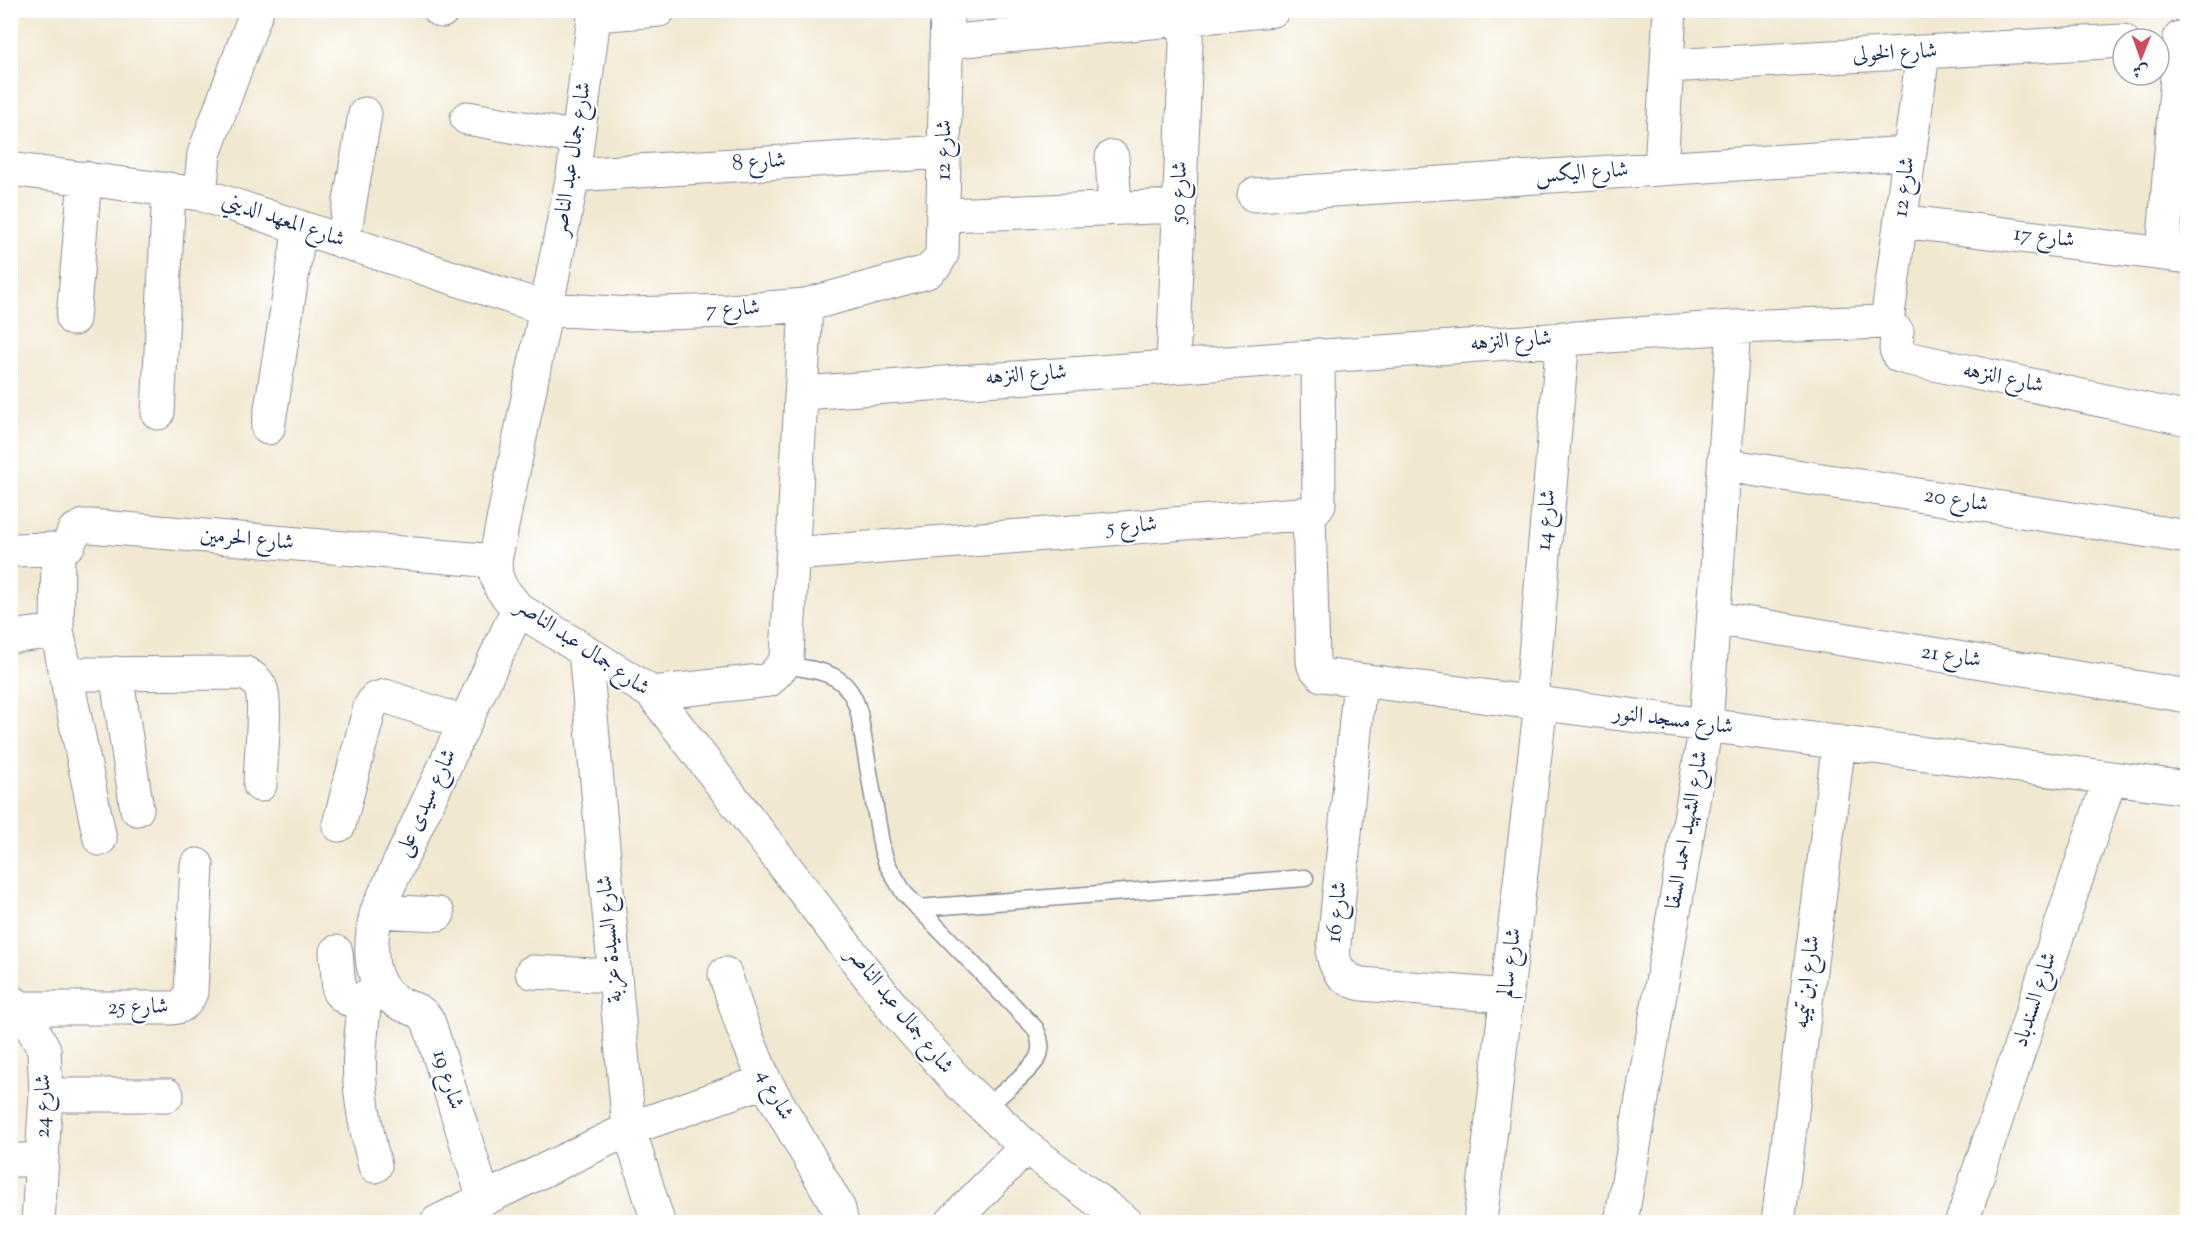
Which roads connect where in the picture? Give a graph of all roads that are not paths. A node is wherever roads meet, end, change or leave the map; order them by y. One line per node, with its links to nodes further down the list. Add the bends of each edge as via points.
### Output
1 (659, 10): 5 (street)
2 (1273, 10): 6 (street)
3 (1670, 10): 11 (street)
4 (249, 12): 23 (street, via 204,154)
5 (595, 13): 14 (street, شارع جمال عبد الناصر)
6 (1187, 19): 7 (street); 25 (street, شارع 50)
7 (946, 26): 15 (street, شارع 12)
8 (2176, 39): 31 (street)
9 (2111, 42): 10 (street, شارع الخولى)
10 (1923, 52): 11 (street, شارع الخولى); 16 (street, شارع 12)
11 (1667, 66): 19 (street)
12 (365, 114): 30 (street)
13 (467, 118): 14 (street)
14 (578, 138): 20 (street, شارع جمال عبد الناصر)
15 (945, 152): 20 (street, شارع 8); 27 (street, شارع 12)
16 (1909, 153): 19 (street, شارع اليكس); 28 (street, شارع 12)
17 (1112, 157): 26 (street)
18 (10, 169): 21 (street, شارع المعهد الديني)
19 (1661, 169): 24 (street, شارع اليكس)
20 (573, 175): 34 (street, شارع جمال عبد الناصر)
21 (85, 178): 22 (street, شارع المعهد الديني); 35 (street)
22 (169, 189): 23 (street, شارع المعهد الديني); 42 (street)
23 (200, 194): 29 (street, شارع المعهد الديني)
24 (1254, 195)
25 (1179, 206): 26 (street); 40 (street, شارع 50)
26 (1115, 208): 27 (street)
27 (944, 215): 32 (street, شارع 12, via 942,254 927,272)
28 (1901, 221): 31 (street, شارع 17); 36 (street, شارع 12)
29 (300, 227): 30 (street, شارع المعهد الديني); 44 (street)
30 (344, 242): 34 (street, شارع المعهد الديني)
31 (2175, 255)
32 (916, 275): 33 (street, شارع 7)
33 (806, 305): 34 (street, شارع 7, via 630,314); 41 (street)
34 (547, 309): 51 (street, شارع جمال عبد الناصر)
35 (73, 319)
36 (1887, 322): 37 (street, شارع النزهه); 43 (street, شارع النزهه, via 1897,332 1899,356)
37 (1734, 327): 38 (street, شارع النزهه); 45 (street, شارع الشهيد احمد السقا)
38 (1563, 338): 39 (street, شارع النزهه); 63 (street, شارع 14)
39 (1318, 355): 40 (street, شارع النزهه); 46 (street, via 1318,504)
40 (1173, 365): 41 (street, شارع النزهه)
41 (802, 393): 50 (street)
42 (158, 412)
43 (2187, 419)
44 (268, 428)
45 (1725, 465): 47 (street, شارع 20); 53 (street, شارع الشهيد احمد السقا)
46 (1309, 514): 50 (street, شارع 5); 60 (street, شارع مسجد النور, via 1314,666 1322,675)
47 (2187, 537)
48 (58, 549): 49 (street); 51 (street, شارع الحرمين, via 69,544 74,531 90,526); 54 (street)
49 (10, 550)
50 (793, 554): 57 (street, via 787,655)
51 (495, 561): 52 (street, شارع جمال عبد الناصر, via 501,588)
52 (518, 609): 56 (street, شارع جمال عبد الناصر); 64 (street, شارع سيدى على)
53 (1714, 618): 62 (street, شارع 21); 65 (street, شارع الشهيد احمد السقا)
54 (57, 631): 55 (street); 58 (street)
55 (10, 637)
56 (585, 651): 61 (street, شارع جمال عبد الناصر); 81 (street, شارع السيدة عزبة)
57 (783, 664): 61 (street, via 768,681); 75 (lane, via 838,678 855,699 882,849 895,879)
58 (68, 674): 59 (street); 72 (street)
59 (116, 674): 68 (street, via 252,676 263,696); 70 (street)
60 (1360, 680): 63 (street, شارع مسجد النور); 83 (street, شارع 16, via 1335,966 1351,982 1362,984)
61 (652, 693): 88 (street, شارع جمال عبد الناصر, via 898,1014)
62 (2187, 696)
63 (1536, 703): 65 (street, شارع مسجد النور); 83 (street, شارع سالم)
64 (465, 723): 71 (street, via 385,696 375,699); 76 (street, شارع سيدى على)
65 (1707, 725): 66 (street, شارع مسجد النور); 101 (street, شارع الشهيد احمد السقا)
66 (1839, 742): 67 (street, شارع مسجد النور); 102 (street, شارع ابن تيميه)
67 (2110, 778): 69 (street, شارع مسجد النور); 103 (street, شارع السندباد)
68 (260, 785)
69 (2187, 788)
70 (137, 809)
71 (339, 825)
72 (100, 839)
73 (197, 865): 84 (street, شارع 25, via 191,992 184,1005 170,1008)
74 (1305, 878): 75 (lane)
75 (918, 908): 88 (lane, via 1039,1035 1041,1044 1036,1060)
76 (377, 911): 77 (street); 82 (street, شارع سيدى على, via 373,927)
77 (438, 915)
78 (336, 952): 82 (street, via 339,992 352,1001)
79 (532, 972): 81 (street)
80 (725, 974): 85 (street, شارع 4)
81 (615, 976): 89 (street, شارع السيدة عزبة)
82 (372, 993): 92 (street, شارع سيدى على, via 360,1041 360,1083); 93 (street, شارع 19, via 422,1012 429,1023)
83 (1507, 996): 100 (street, شارع سالم)
84 (16, 1004): 86 (street, شارع 24, via 44,1049)
85 (765, 1081): 89 (street); 94 (street, شارع 4)
86 (46, 1095): 87 (street); 91 (street, شارع 24)
87 (167, 1095)
88 (985, 1108): 90 (street, شارع جمال عبد الناصر)
89 (629, 1129): 93 (street); 97 (street, شارع السيدة عزبة)
90 (1026, 1147): 98 (street); 99 (street, شارع جمال عبد الناصر)
91 (26, 1160): 95 (street, شارع 24)
92 (375, 1166)
93 (484, 1199): 96 (street)
94 (839, 1216)
95 (38, 1222)
96 (437, 1222)
97 (658, 1222)
98 (952, 1222)
99 (1126, 1222)
100 (1480, 1222)
101 (1621, 1222)
102 (1778, 1222)
103 (1962, 1222)

